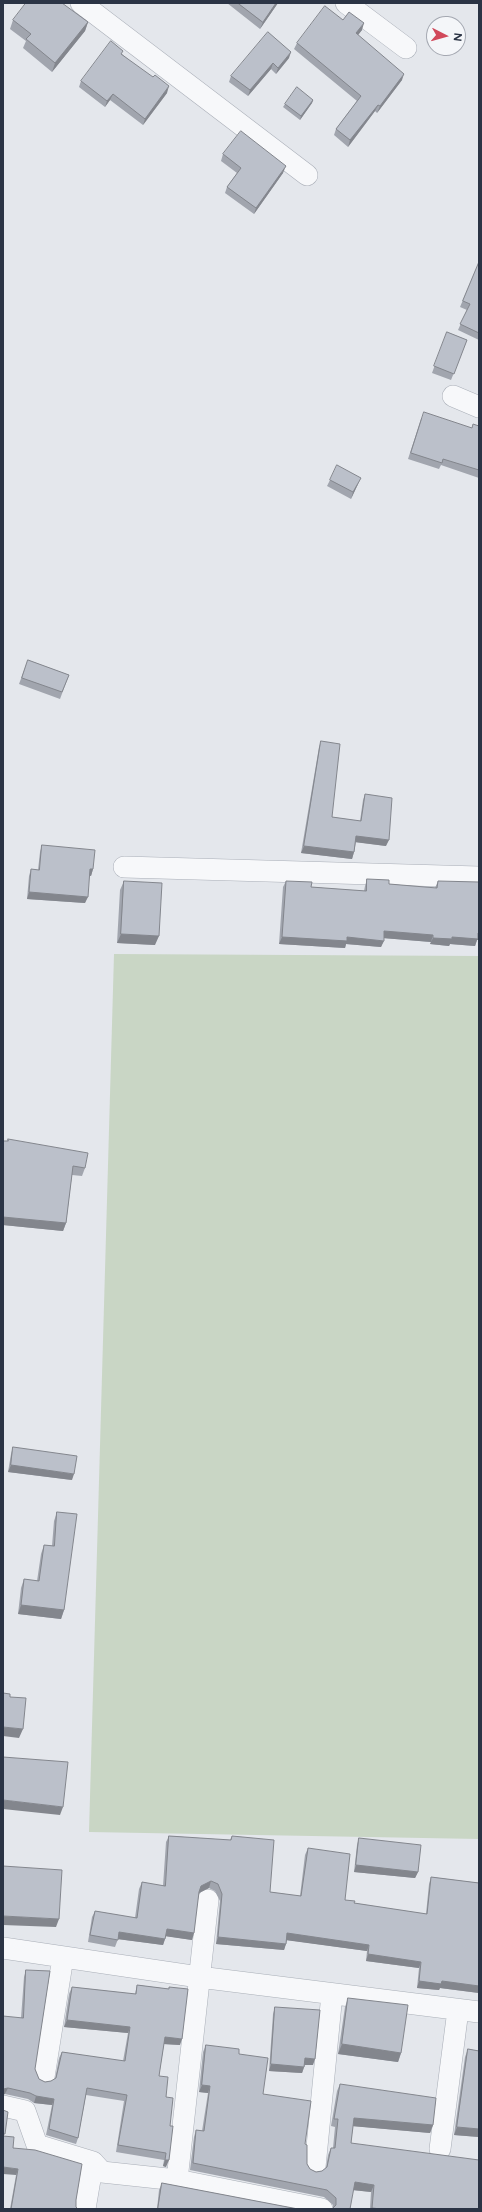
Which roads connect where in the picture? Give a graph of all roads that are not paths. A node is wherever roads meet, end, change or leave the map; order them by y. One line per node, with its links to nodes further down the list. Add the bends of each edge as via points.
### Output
1 (81, 3): 4 (street)
2 (346, 3): 3 (street)
3 (406, 48)
4 (307, 176)
5 (453, 396): 6 (street)
6 (479, 407)
7 (124, 867): 8 (street)
8 (479, 877)
9 (208, 1900): 12 (street)
10 (3, 1948): 11 (street)
11 (63, 1958): 12 (street); 16 (street)
12 (199, 1977): 13 (street); 21 (street)
13 (332, 1994): 14 (street); 20 (street)
14 (458, 2010): 15 (street); 18 (street)
15 (479, 2012)
16 (44, 2077)
17 (3, 2106): 19 (street, via 25,2111 38,2146)
18 (440, 2149)
19 (93, 2162): 21 (street, via 102,2172); 22 (street)
20 (315, 2167)
21 (177, 2180): 23 (street)
22 (85, 2209)
23 (322, 2209)

